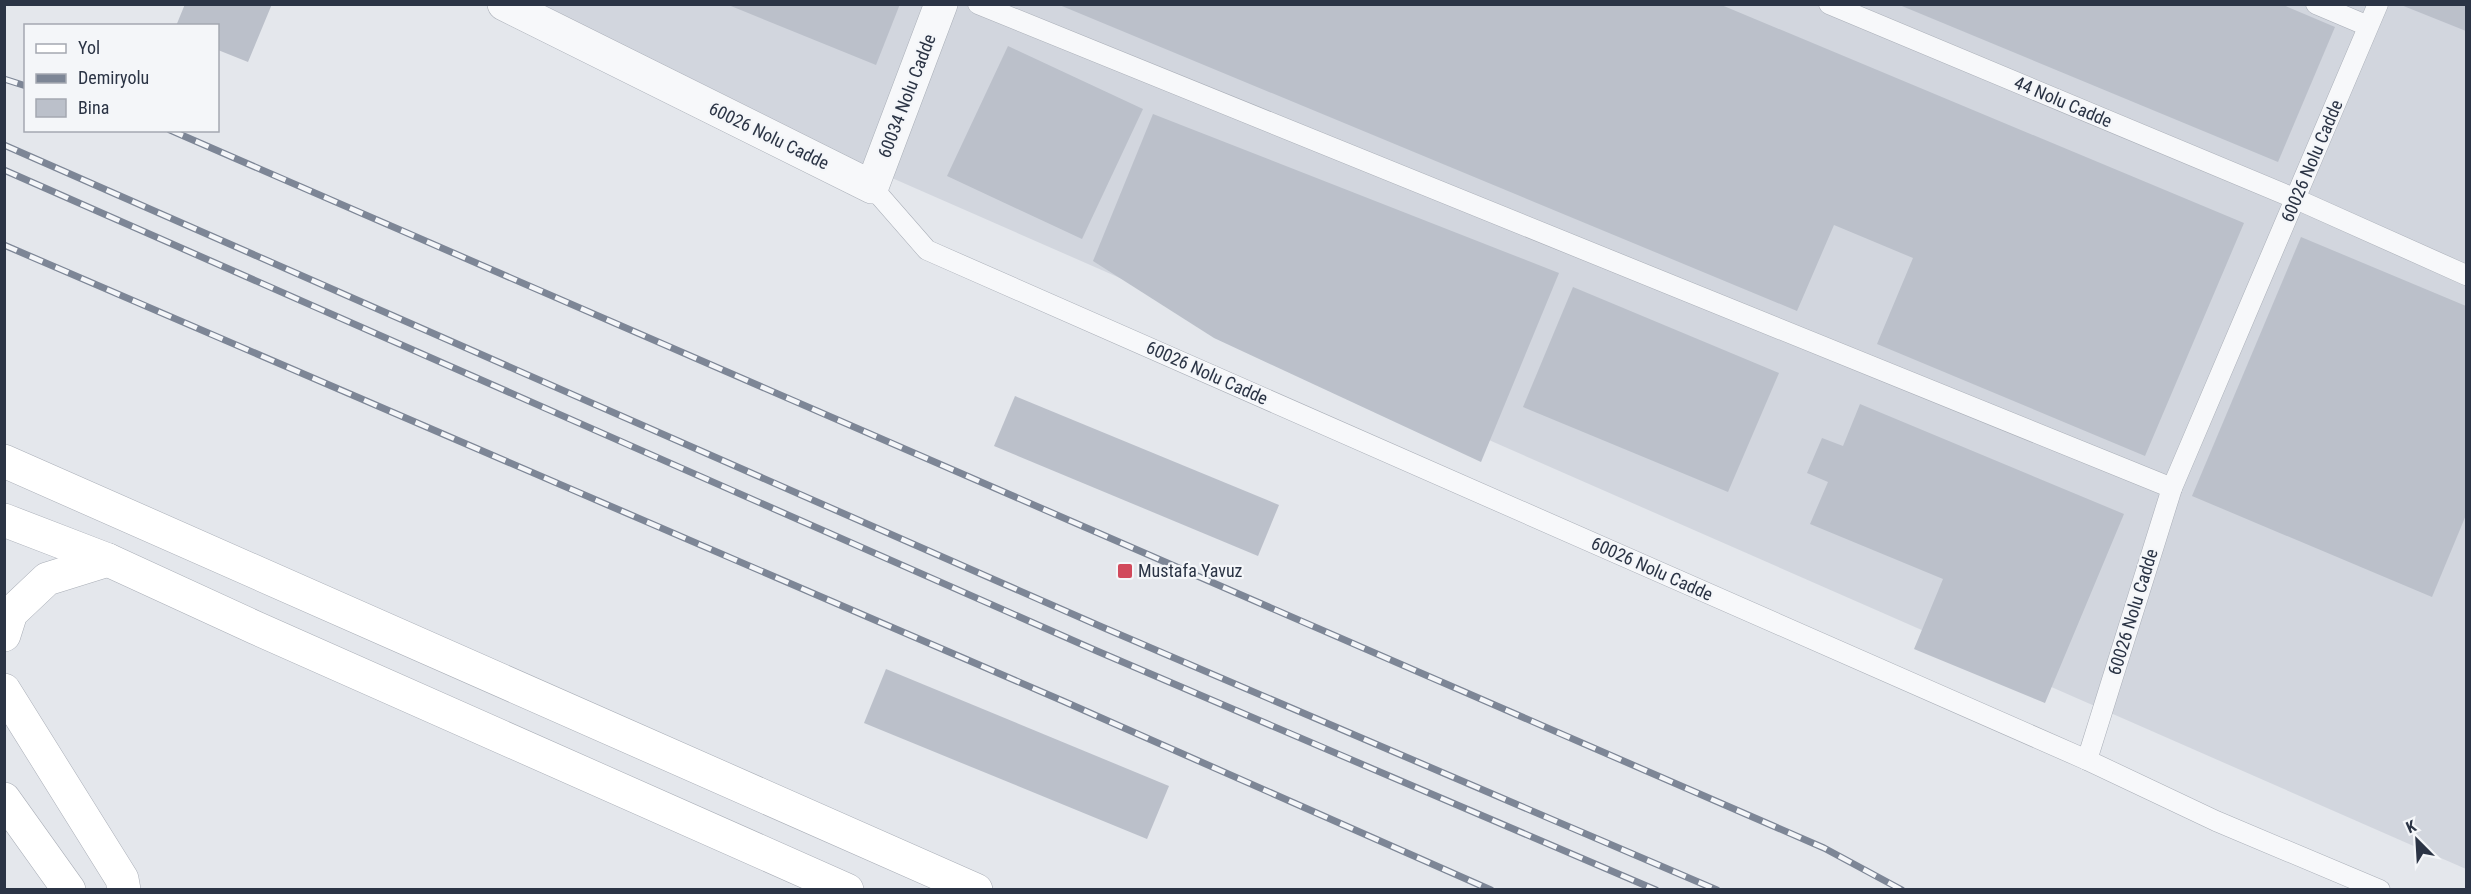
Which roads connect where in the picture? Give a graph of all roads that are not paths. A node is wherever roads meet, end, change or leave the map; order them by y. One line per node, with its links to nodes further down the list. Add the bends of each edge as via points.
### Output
1 (504, 4): 8 (street, 60026 Nolu Cadde)
2 (941, 4): 8 (street, 60034 Nolu Cadde)
3 (978, 4): 12 (lane)
4 (1829, 4): 9 (lane, 44 Nolu Cadde)
5 (2316, 4): 7 (lane)
6 (2378, 4): 7 (lane, 60026 Nolu Cadde)
7 (2368, 26): 9 (lane, 60026 Nolu Cadde)
8 (872, 187): 17 (lane, 60026 Nolu Cadde, via 927,250)
9 (2296, 198): 10 (lane, 44 Nolu Cadde); 12 (lane, 60026 Nolu Cadde)
10 (2466, 275)
11 (4, 461): 22 (street)
12 (2172, 488): 17 (lane, 60026 Nolu Cadde)
13 (4, 520): 14 (street)
14 (108, 560): 15 (street, via 46,579 11,613); 21 (street)
15 (4, 635)
16 (4, 690): 20 (street, via 122,879)
17 (2087, 760): 23 (lane)
18 (4, 799): 19 (street)
19 (69, 890)
20 (124, 890)
21 (847, 890)
22 (976, 890)
23 (2380, 890)

